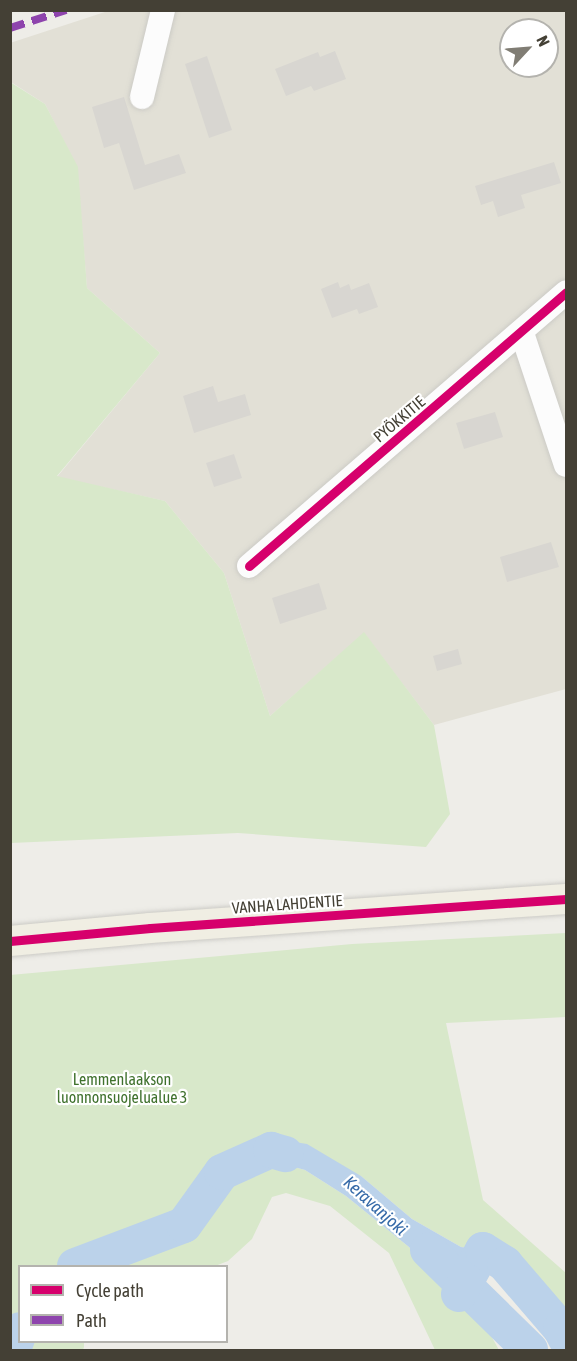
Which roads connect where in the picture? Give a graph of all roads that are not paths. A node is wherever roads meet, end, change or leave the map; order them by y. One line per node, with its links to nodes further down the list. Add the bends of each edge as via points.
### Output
1 (163, 10): 2 (street)
2 (142, 97)
3 (567, 292): 4 (street, PYÖKKITIE)
4 (522, 333): 5 (street); 6 (street, PYÖKKITIE)
5 (567, 465)
6 (249, 566)
7 (567, 899): 8 (main road, VANHA LAHDENTIE)
8 (10, 941)

